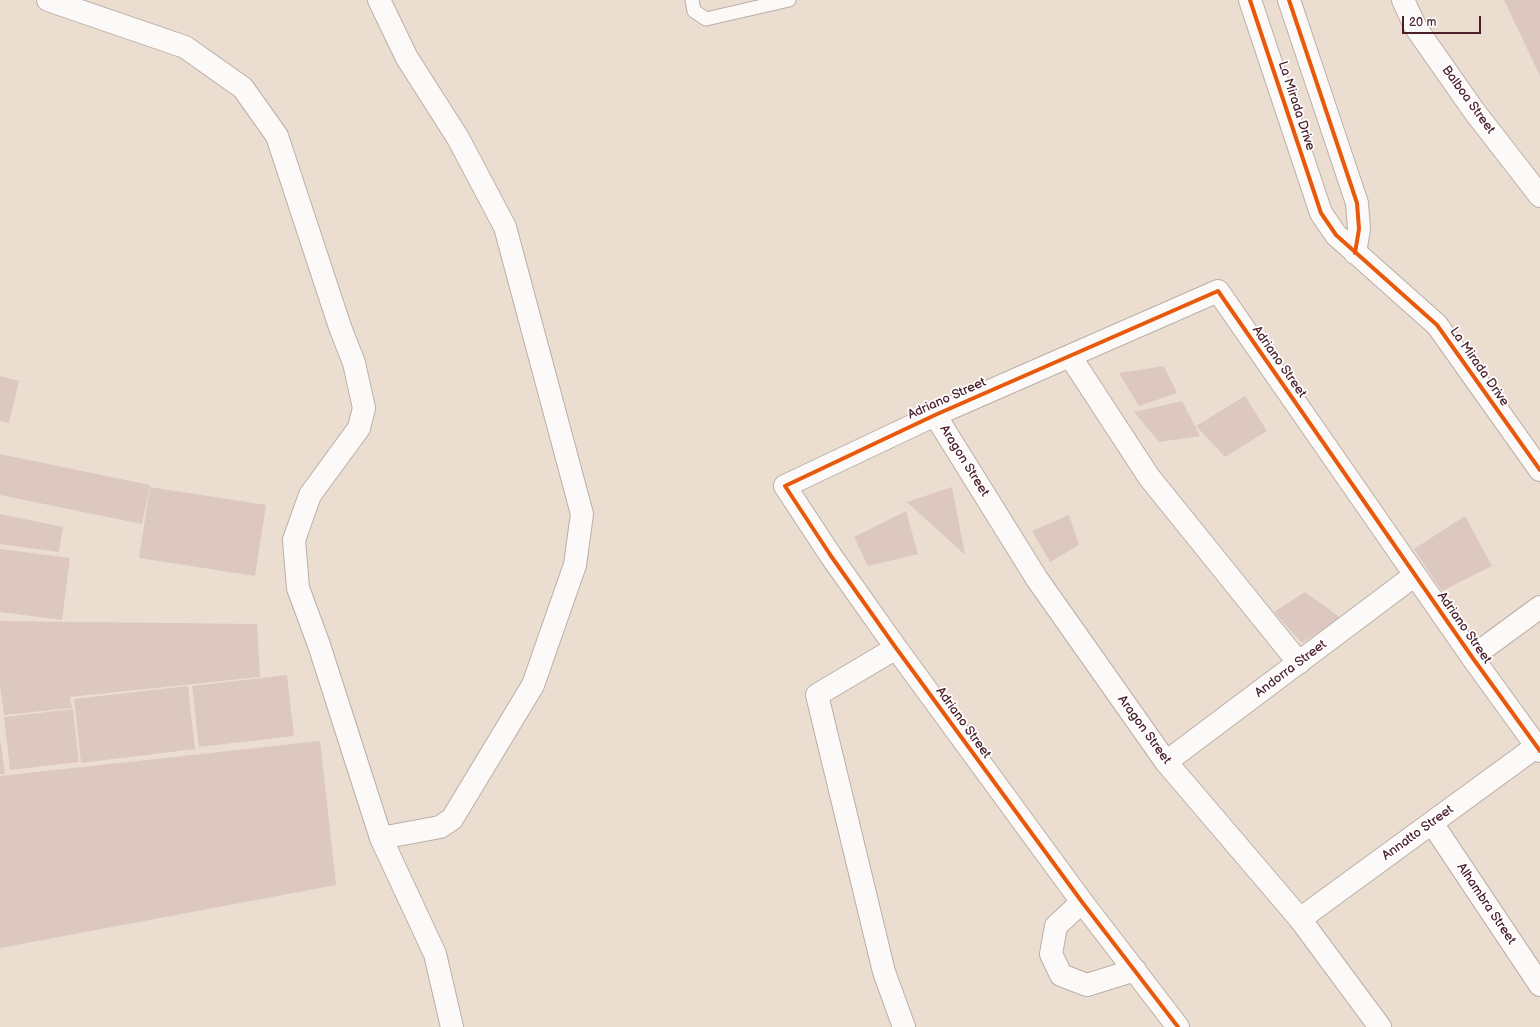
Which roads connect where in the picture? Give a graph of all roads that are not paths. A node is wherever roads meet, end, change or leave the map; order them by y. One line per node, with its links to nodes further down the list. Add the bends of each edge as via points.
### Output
1 (48, 0): 21 (street, via 185,47 242,88 277,136 354,363 364,408 359,428 310,495 294,540 298,588)
2 (379, 0): 21 (street, via 408,58 458,138 504,227 582,514 575,565 532,685 452,819 440,828)
3 (692, 0): 4 (lane, via 694,11 706,19)
4 (788, 0)
5 (1250, 0): 9 (street, La Mirada Drive, via 1321,213 1336,236)
6 (1289, 0): 9 (street, La Mirada Drive, via 1357,203 1359,229)
7 (1403, 0): 8 (street, Balboa Street, via 1416,28 1470,105)
8 (1540, 196)
9 (1355, 253): 12 (street, La Mirada Drive, via 1437,325)
10 (1070, 356): 11 (street, Adriano Street); 13 (street, Adriano Street, via 1218,291); 17 (street, via 1149,477)
11 (935, 415): 15 (street, Adriano Street, via 785,486); 19 (street, Aragon Street, via 1037,579)
12 (1540, 470)
13 (1415, 575): 16 (street, Adriano Street); 17 (street, Andorra Street)
14 (1540, 607): 16 (street)
15 (896, 648): 22 (street, Adriano Street); 27 (street, via 817,695 884,972)
16 (1472, 658): 18 (street, Adriano Street)
17 (1299, 663): 19 (street, Andorra Street)
18 (1538, 749): 20 (street, Annatto Street)
19 (1166, 762): 23 (street, Aragon Street)
20 (1432, 823): 23 (street, Annatto Street); 25 (street, Alhambra Street)
21 (381, 838): 26 (street, via 435,954)
22 (1082, 902): 24 (street, Adriano Street); 24 (street, via 1056,926 1051,954 1061,975 1087,985)
23 (1300, 919): 29 (street, Aragon Street)
24 (1135, 970): 28 (street, Adriano Street)
25 (1540, 985)
26 (452, 1027)
27 (904, 1027)
28 (1178, 1027)
29 (1380, 1027)

